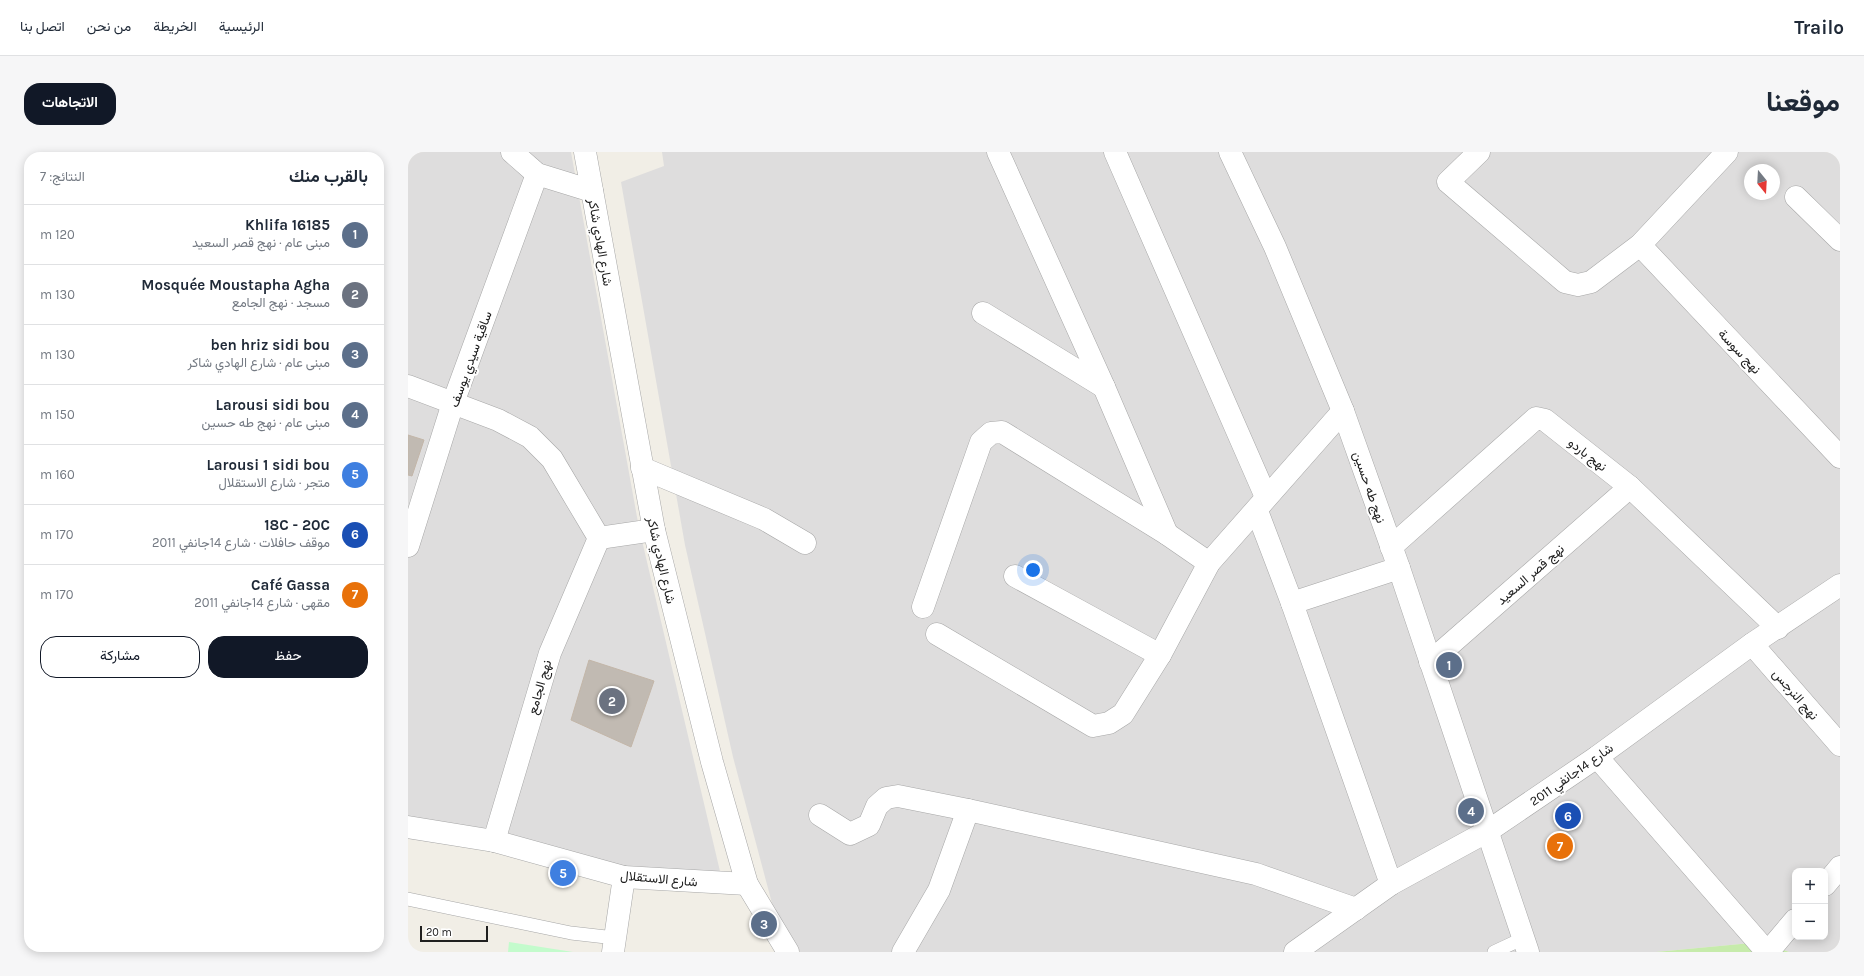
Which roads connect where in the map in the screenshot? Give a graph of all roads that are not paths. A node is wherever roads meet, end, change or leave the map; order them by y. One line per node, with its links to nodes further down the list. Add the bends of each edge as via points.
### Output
1 (512, 152): 8 (street)
2 (585, 152): 9 (street, شارع الهادي شاكر)
3 (998, 152): 15 (street)
4 (1116, 152): 21 (street)
5 (1230, 152): 17 (street, نهج طه حسين, via 1278,254)
6 (1478, 152): 12 (street, via 1448,182 1565,282 1578,285 1591,282)
7 (1727, 152): 12 (street)
8 (538, 174): 9 (street); 16 (street, ساقية سيدي يوسف)
9 (592, 191): 19 (street, شارع الهادي شاكر)
10 (1796, 197): 11 (street)
11 (1840, 240)
12 (1640, 245): 18 (street, نهج سوسة)
13 (983, 313): 15 (street)
14 (408, 386): 16 (street)
15 (1104, 387): 23 (street)
16 (453, 403): 24 (street, via 498,420 530,437 552,459); 26 (street, ساقية سيدي يوسف)
17 (1343, 411): 21 (street); 27 (street, نهج طه حسين)
18 (1840, 456)
19 (642, 468): 22 (street, شارع الهادي شاكر); 25 (street, via 764,519)
20 (1630, 486): 27 (street, نهج باردو, via 1545,420 1536,418); 34 (street, نهج باردو); 38 (street, نهج قصر السعيد)
21 (1261, 504): 28 (street); 32 (street)
22 (654, 530): 24 (street); 49 (street, شارع الهادي شاكر, via 712,762)
23 (1167, 534): 28 (street); 33 (street, via 1002,432 991,433 981,442)
24 (599, 538): 45 (street, نهج الجامع, via 550,653)
25 (805, 543)
26 (408, 546)
27 (1391, 547): 29 (street, نهج طه حسين)
28 (1209, 564): 37 (street)
29 (1399, 568): 32 (street); 38 (street, نهج طه حسين)
30 (1015, 576): 37 (street)
31 (1840, 585): 34 (street, شارع 14جانفي 2011)
32 (1292, 603): 50 (street)
33 (924, 607)
34 (1778, 628): 36 (street, شارع 14جانفي 2011)
35 (937, 634): 37 (street, via 1093,726 1109,723 1123,714)
36 (1752, 644): 39 (street, نهج النرجس); 40 (street, شارع 14جانفي 2011)
37 (1160, 655)
38 (1430, 662): 44 (street, نهج طه حسين)
39 (1840, 745)
40 (1596, 757): 44 (street, شارع 14جانفي 2011); 60 (street)
41 (968, 810): 42 (street, via 898,796 886,798 877,806 869,825 850,834); 52 (street, via 1256,874); 57 (street, via 939,890)
42 (820, 815)
43 (408, 828): 45 (street, شارع الاستقلال)
44 (1488, 831): 50 (street, شارع 14جانفي 2011); 55 (street, نهج طه حسين)
45 (494, 841): 47 (street, شارع الاستقلال)
46 (1840, 867): 48 (street)
47 (624, 876): 49 (street, شارع الاستقلال); 54 (street)
48 (1828, 881)
49 (746, 884): 56 (street, شارع الهادي شاكر)
50 (1391, 884): 52 (street, شارع 14جانفي 2011)
51 (408, 899): 54 (lane, via 570,933)
52 (1356, 909): 58 (street, شارع 14جانفي 2011)
53 (1792, 924): 60 (street)
54 (614, 945)
55 (1526, 945): 59 (lane)
56 (788, 952)
57 (903, 952)
58 (1295, 952)
59 (1494, 952)
60 (1768, 952)

